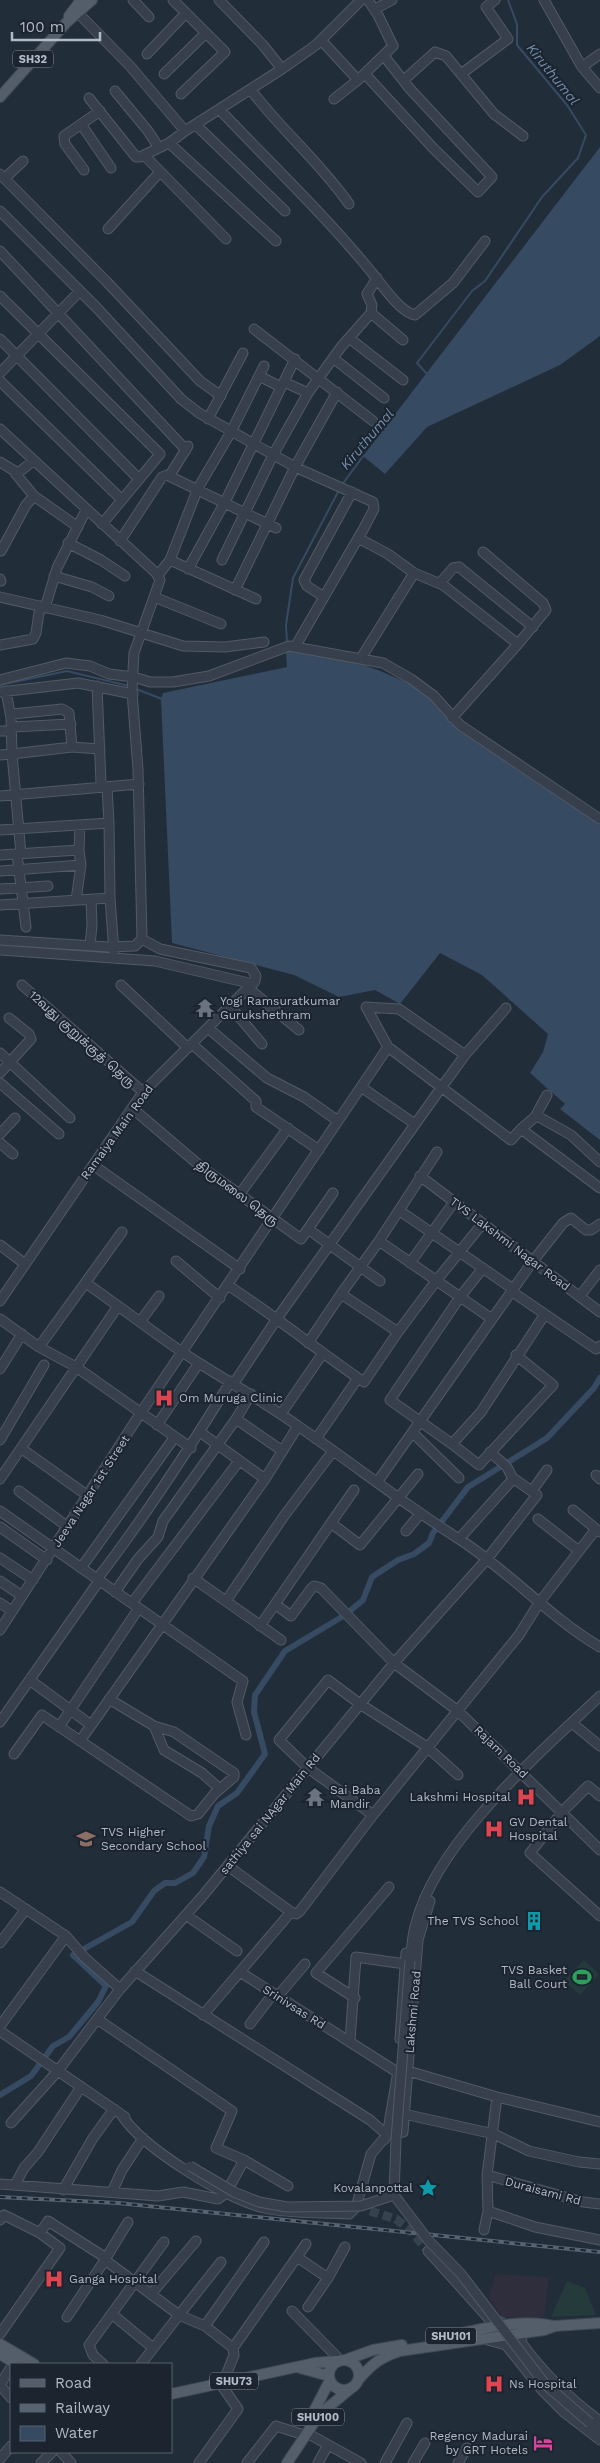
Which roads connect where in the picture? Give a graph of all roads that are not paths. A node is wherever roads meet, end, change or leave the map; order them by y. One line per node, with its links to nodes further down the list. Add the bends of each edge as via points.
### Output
1 (81, 0): 15 (main road, SH32)
2 (92, 0): 12 (main road, SH32)
3 (133, 0): 14 (street)
4 (174, 0): 13 (street)
5 (219, 0): 22 (street)
6 (361, 0): 17 (street)
7 (368, 0): 11 (street)
8 (392, 0): 11 (street)
9 (495, 0): 24 (street, via 486,7 508,39)
10 (544, 0): 21 (street)
11 (374, 9): 20 (street, via 394,46)
12 (78, 13): 15 (main road, SH32); 38 (street, via 130,66)
13 (186, 13): 16 (street); 18 (street)
14 (150, 17)
15 (67, 22): 31 (main road, SH32)
16 (206, 33): 23 (street); 30 (street, via 225,52)
17 (320, 40): 22 (street); 25 (street)
18 (147, 54)
19 (600, 54): 21 (street)
20 (384, 56): 25 (street); 26 (street)
21 (582, 67): 27 (street)
22 (282, 69): 28 (street)
23 (164, 74)
24 (461, 74): 26 (street, via 446,56 435,52); 39 (street, via 494,114)
25 (361, 77): 26 (street, via 478,192 492,177); 33 (street)
26 (404, 80)
27 (600, 88)
28 (251, 90): 34 (street); 48 (street, via 271,116 333,181)
29 (115, 92): 41 (street)
30 (181, 94)
31 (0, 97)
32 (89, 98): 35 (street)
33 (334, 99)
34 (220, 110): 37 (street); 56 (street)
35 (100, 112): 36 (street); 42 (street, via 133,154 138,157)
36 (81, 124): 44 (street); 45 (street, via 64,139)
37 (196, 124): 38 (street); 50 (street)
38 (186, 131): 40 (street)
39 (523, 136)
40 (169, 143): 41 (street); 53 (street)
41 (159, 148): 42 (street)
42 (144, 155): 46 (street)
43 (23, 160): 47 (street)
44 (111, 168)
45 (84, 170)
46 (159, 173): 51 (street); 52 (street)
47 (2, 176): 79 (street, via 200,381)
48 (349, 204)
49 (0, 211): 57 (street)
50 (285, 211)
51 (108, 229)
52 (226, 239)
53 (276, 241)
54 (485, 242): 56 (street, via 453,283 415,315 400,306)
55 (0, 251): 59 (street)
56 (376, 278): 60 (street, via 367,294 372,305)
57 (80, 292): 59 (street); 81 (street, via 182,399)
58 (0, 296): 62 (street)
59 (58, 313): 62 (street); 91 (street, via 187,448)
60 (371, 313): 63 (street); 65 (street)
61 (254, 329): 69 (street)
62 (38, 334): 67 (street); 92 (street, via 160,454)
63 (349, 338): 68 (street); 74 (street)
64 (0, 339): 67 (street)
65 (403, 340)
66 (243, 353): 79 (street)
67 (17, 356): 71 (street); 92 (street)
68 (333, 358): 73 (street); 80 (street)
69 (295, 359): 73 (street); 76 (street)
70 (264, 366): 72 (street)
71 (0, 373)
72 (259, 376): 76 (street); 84 (street)
73 (319, 377): 77 (street); 78 (street)
74 (403, 380)
75 (0, 381): 96 (street)
76 (283, 384): 78 (street); 85 (street)
77 (337, 392): 82 (street); 89 (street)
78 (308, 393): 86 (street)
79 (220, 396): 81 (street)
80 (384, 398)
81 (208, 419): 84 (street)
82 (373, 422)
83 (0, 429): 87 (street)
84 (231, 432): 85 (street); 93 (street)
85 (253, 444): 86 (street); 97 (street)
86 (273, 455): 89 (street); 99 (street)
87 (33, 461): 90 (street); 98 (street)
88 (0, 462): 90 (street)
89 (295, 467): 94 (street); 100 (street)
90 (15, 473): 95 (street)
91 (170, 475): 93 (street); 105 (street, via 162,477)
92 (139, 479): 96 (street)
93 (198, 488): 97 (street); 109 (street)
94 (352, 492): 104 (street, via 371,500 374,506); 121 (street, via 304,580 307,586)
95 (34, 496): 102 (street); 107 (street)
96 (122, 500): 101 (street)
97 (225, 502): 99 (street); 111 (street)
98 (86, 510): 101 (street); 102 (street)
99 (244, 512): 100 (street); 110 (street)
100 (267, 523): 103 (street); 117 (street)
101 (102, 524): 105 (street)
102 (78, 527): 106 (street)
103 (276, 528)
104 (358, 538): 112 (street); 121 (street)
105 (120, 541): 113 (street)
106 (68, 543): 114 (street); 115 (street)
107 (1, 552)
108 (483, 552): 125 (street, via 546,606)
109 (170, 560): 111 (street); 113 (street)
110 (222, 560)
111 (188, 568): 117 (street)
112 (414, 573): 116 (street); 131 (street)
113 (158, 575): 120 (street, via 160,580)
114 (54, 576): 118 (street, via 92,587); 123 (street)
115 (125, 576)
116 (440, 583): 125 (street, via 453,568 459,567); 128 (street)
117 (235, 590): 122 (street)
118 (109, 596)
119 (0, 597): 123 (street)
120 (154, 597): 124 (street); 126 (street)
121 (324, 597): 130 (street)
122 (256, 599)
123 (42, 607): 126 (street); 129 (street, via 33,638)
124 (222, 624)
125 (533, 627): 128 (street)
126 (141, 632): 127 (street, via 183,646 225,647); 134 (street, via 134,653)
127 (264, 642)
128 (518, 644): 137 (street)
129 (0, 645)
130 (289, 647): 131 (street); 134 (street, via 209,676)
131 (361, 658): 137 (street, via 383,663 411,678 434,696)
132 (0, 680): 134 (street, via 66,664 90,666)
133 (96, 686): 134 (street); 135 (street, via 78,683); 142 (street)
134 (133, 686): 145 (street)
135 (3, 691): 136 (street)
136 (11, 718): 138 (street, via 15,713 62,708 68,713); 139 (street)
137 (452, 718): 150 (street)
138 (70, 724): 139 (street); 141 (street)
139 (12, 729): 140 (street); 143 (street)
140 (0, 731)
141 (72, 747): 142 (street); 143 (street)
142 (100, 749): 146 (street)
143 (12, 754): 144 (street); 148 (street)
144 (0, 755)
145 (139, 782): 146 (street); 171 (street)
146 (104, 785): 148 (street); 151 (street)
147 (0, 791): 148 (street)
148 (16, 792): 149 (street); 153 (street)
149 (0, 796)
150 (600, 819)
151 (109, 823): 152 (street); 164 (street)
152 (80, 825): 153 (street); 155 (street)
153 (19, 829): 154 (street); 156 (street)
154 (0, 830)
155 (80, 850): 156 (street); 158 (street)
156 (19, 854): 157 (street); 159 (street)
157 (0, 855)
158 (81, 865): 159 (street); 166 (street)
159 (18, 870): 160 (street); 162 (street)
160 (0, 871)
161 (48, 886): 162 (street)
162 (21, 888): 163 (street); 167 (street)
163 (0, 889)
164 (110, 898): 165 (street); 176 (street)
165 (91, 899): 166 (street); 172 (street)
166 (76, 900): 167 (street)
167 (24, 904): 168 (street); 169 (street)
168 (0, 905)
169 (26, 927)
170 (0, 940): 173 (street)
171 (142, 940): 176 (street); 177 (street, via 160,949 251,968)
172 (90, 946): 174 (street); 176 (street)
173 (18, 947): 174 (street); 175 (street)
174 (48, 949): 176 (street)
175 (0, 950)
176 (114, 952): 177 (street)
177 (253, 982): 180 (street, Ramaiya Main Road); 184 (street)
178 (22, 985): 195 (street, 12வது குறுக்குத் தெரு)
179 (121, 985): 186 (street)
180 (230, 1006): 183 (street, Ramaiya Main Road); 185 (street)
181 (506, 1008): 189 (street)
182 (9, 1018): 190 (street, via 31,1039)
183 (208, 1028): 186 (street, Ramaiya Main Road); 201 (street, via 268,1078 304,1097)
184 (299, 1030)
185 (262, 1044)
186 (190, 1046): 195 (street, Ramaiya Main Road); 203 (street, via 256,1101 256,1107)
187 (388, 1047): 189 (street, via 366,1007 399,1009); 193 (street, Jeeva Nagar 1st Street); 194 (street)
188 (0, 1053): 190 (street)
189 (465, 1055): 194 (street)
190 (11, 1062): 191 (street); 200 (street)
191 (0, 1073)
192 (0, 1083): 206 (street)
193 (361, 1087): 201 (street, Jeeva Nagar 1st Street); 202 (street)
194 (441, 1088): 202 (street); 204 (street, via 511,1140)
195 (143, 1092): 197 (street, Ramaiya Main Road)
196 (547, 1095): 198 (street)
197 (132, 1108): 212 (street, Ramaiya Main Road); 216 (street, திருமலை தெரு)
198 (535, 1117): 204 (street); 211 (street, via 550,1121 571,1135)
199 (14, 1118): 205 (street)
200 (70, 1118)
201 (338, 1121): 208 (street, Jeeva Nagar 1st Street)
202 (415, 1124): 227 (street)
203 (288, 1128): 208 (street); 216 (street)
204 (521, 1129): 214 (street)
205 (0, 1134)
206 (59, 1134)
207 (0, 1142): 210 (street)
208 (319, 1150): 219 (street, Jeeva Nagar 1st Street)
209 (437, 1152): 213 (street)
210 (13, 1154)
211 (600, 1162)
212 (93, 1165): 232 (street, Ramaiya Main Road); 235 (street)
213 (420, 1176): 217 (street, TVS Lakshmi Nagar Road); 218 (street)
214 (600, 1188)
215 (332, 1193): 222 (street)
216 (239, 1195): 219 (street, திருமலை தெரு)
217 (454, 1202): 220 (street, TVS Lakshmi Nagar Road); 224 (street)
218 (400, 1211): 224 (street); 225 (street)
219 (272, 1220): 222 (street, திருமலை தெரு, via 301,1239); 235 (street, Jeeva Nagar 1st Street)
220 (483, 1224): 228 (street); 230 (street, TVS Lakshmi Nagar Road)
221 (600, 1224): 230 (street, via 586,1230 568,1218)
222 (308, 1229): 227 (street)
223 (122, 1232): 239 (street)
224 (432, 1233): 228 (street); 231 (street)
225 (379, 1242): 231 (street); 233 (street)
226 (0, 1245): 232 (street)
227 (330, 1245): 233 (street); 251 (street)
228 (460, 1252): 234 (street); 238 (street)
229 (176, 1261): 246 (street)
230 (533, 1261): 241 (street); 244 (street, TVS Lakshmi Nagar Road)
231 (410, 1263): 238 (street)
232 (25, 1264): 247 (street, Ramaiya Main Road)
233 (360, 1267): 237 (street); 242 (street)
234 (483, 1268): 241 (street); 245 (street)
235 (240, 1269): 240 (street, Jeeva Nagar 1st Street)
236 (600, 1270): 244 (street)
237 (380, 1281)
238 (436, 1281): 245 (street); 255 (street)
239 (86, 1283): 248 (street); 259 (street)
240 (228, 1286): 246 (street, Jeeva Nagar 1st Street); 251 (street)
241 (512, 1290): 250 (street); 253 (street)
242 (341, 1294): 255 (street); 257 (street)
243 (159, 1296): 254 (street)
244 (580, 1296): 249 (street, TVS Lakshmi Nagar Road)
245 (460, 1297): 253 (street); 273 (street, via 390,1400)
246 (220, 1298): 260 (street, Jeeva Nagar 1st Street)
247 (0, 1301)
248 (118, 1306): 254 (street); 265 (street)
249 (600, 1312)
250 (545, 1314): 258 (street, via 596,1349); 262 (street)
251 (278, 1318): 257 (street); 268 (street)
252 (0, 1319): 256 (street)
253 (492, 1319): 273 (street)
254 (140, 1322): 260 (street)
255 (398, 1332): 267 (street, via 364,1382)
256 (22, 1334): 259 (street); 266 (street)
257 (308, 1343): 261 (street)
258 (600, 1346)
259 (40, 1347): 265 (street)
260 (184, 1353): 263 (street); 270 (street, Jeeva Nagar 1st Street)
261 (323, 1353): 267 (street); 271 (street)
262 (516, 1356): 281 (street, via 481,1412); 287 (street, via 553,1385)
263 (199, 1363): 268 (street); 274 (street)
264 (44, 1365): 280 (street)
265 (76, 1367): 270 (street); 284 (street)
266 (0, 1369)
267 (358, 1378): 279 (street)
268 (232, 1382): 269 (street); 276 (street)
269 (251, 1394): 271 (street); 272 (street)
270 (140, 1414): 274 (street); 299 (street, Jeeva Nagar 1st Street)
271 (281, 1414): 275 (street)
272 (236, 1419): 282 (street); 285 (street)
273 (420, 1420): 277 (street); 281 (street)
274 (157, 1425): 278 (street)
275 (298, 1426): 279 (street); 285 (street)
276 (200, 1432): 282 (street); 283 (street)
277 (413, 1433): 292 (street); 295 (street)
278 (174, 1438): 283 (street); 316 (street)
279 (316, 1439): 286 (street)
280 (0, 1440)
281 (452, 1444): 287 (street, via 479,1465)
282 (217, 1446): 288 (street); 321 (street, via 163,1521 158,1537)
283 (191, 1448): 319 (street)
284 (22, 1449): 294 (street); 299 (street)
285 (281, 1450): 291 (street)
286 (333, 1452): 295 (street); 323 (street)
287 (490, 1452): 293 (street, via 505,1464)
288 (239, 1461): 291 (street); 327 (street)
289 (548, 1470): 298 (street)
290 (418, 1474): 300 (street)
291 (265, 1478): 317 (street)
292 (460, 1478)
293 (513, 1478): 298 (street); 310 (street)
294 (0, 1479)
295 (378, 1481): 300 (street)
296 (354, 1490): 305 (street)
297 (20, 1491): 306 (street)
298 (532, 1491): 314 (street, sathiya sai NAgar Main Rd, via 537,1495)
299 (88, 1496): 306 (street, Jeeva Nagar 1st Street)
300 (399, 1498): 303 (street); 305 (street, via 360,1545)
301 (573, 1510): 308 (street)
302 (0, 1511): 311 (street)
303 (420, 1514): 309 (street); 310 (street)
304 (538, 1519): 312 (street)
305 (332, 1524): 326 (street)
306 (68, 1527): 311 (street, Jeeva Nagar 1st Street)
307 (0, 1528): 315 (street)
308 (598, 1530): 312 (street)
309 (406, 1531)
310 (459, 1539): 314 (street)
311 (54, 1549): 315 (street, Jeeva Nagar 1st Street); 316 (street)
312 (579, 1551): 325 (street)
313 (0, 1558): 318 (street)
314 (487, 1559): 325 (street); 334 (street, sathiya sai NAgar Main Rd)
315 (47, 1560): 318 (street, Jeeva Nagar 1st Street)
316 (81, 1568): 319 (street)
317 (194, 1578): 323 (street); 329 (street)
318 (33, 1580): 322 (street, Jeeva Nagar 1st Street)
319 (98, 1580): 321 (street); 335 (street)
320 (0, 1581): 322 (street)
321 (115, 1592): 327 (street)
322 (22, 1596): 328 (street, Jeeva Nagar 1st Street)
323 (226, 1601): 330 (street)
324 (0, 1603): 328 (street)
325 (539, 1603): 333 (street); 340 (street, via 519,1635)
326 (275, 1604): 330 (street); 334 (street, Rajam Road, via 291,1616 310,1589 314,1586 322,1588)
327 (136, 1606): 329 (street); 339 (street)
328 (12, 1612): 331 (street, Jeeva Nagar 1st Street)
329 (162, 1624): 337 (street); 346 (street, via 243,1681 237,1702)
330 (260, 1626): 332 (street)
331 (0, 1630)
332 (281, 1640)
333 (600, 1647)
334 (394, 1663): 338 (street, sathiya sai NAgar Main Rd); 340 (street, Rajam Road)
335 (31, 1681): 339 (street); 341 (street)
336 (600, 1696): 342 (street, Lakshmi Road)
337 (109, 1698): 343 (street); 344 (street)
338 (360, 1704): 348 (street); 351 (street, sathiya sai NAgar Main Rd); 351 (street, via 328,1680 279,1740)
339 (70, 1710): 343 (street); 345 (street)
340 (458, 1711): 348 (street); 352 (street, Rajam Road)
341 (0, 1722)
342 (572, 1723): 349 (street); 352 (street, Lakshmi Road)
343 (91, 1724): 347 (street)
344 (154, 1726): 354 (street, via 164,1750 202,1773); 354 (street, via 174,1732 234,1773 233,1779)
345 (59, 1727): 347 (street); 350 (street, via 42,1715)
346 (246, 1735)
347 (80, 1741): 354 (street, via 191,1816 198,1814)
348 (428, 1746): 353 (street); 357 (street)
349 (600, 1746)
350 (14, 1754)
351 (308, 1768): 357 (street); 359 (street, sathiya sai NAgar Main Rd)
352 (522, 1772): 356 (street, Rajam Road); 360 (street, Lakshmi Road, via 473,1824 445,1858)
353 (458, 1775)
354 (220, 1789)
355 (600, 1796): 356 (street, via 588,1786)
356 (563, 1811): 358 (street, Rajam Road); 366 (street, via 530,1853)
357 (373, 1815): 364 (street, via 300,1911 296,1914)
358 (600, 1850)
359 (228, 1866): 364 (street); 365 (street, sathiya sai NAgar Main Rd)
360 (434, 1878): 370 (street, Lakshmi Road, via 416,1923); 383 (street, Lakshmi Road, via 418,1940)
361 (389, 1887): 376 (street, via 316,1973)
362 (0, 1892): 363 (street)
363 (26, 1909): 367 (street); 368 (street)
364 (291, 1912): 373 (street)
365 (186, 1915): 369 (street); 372 (street, sathiya sai NAgar Main Rd)
366 (600, 1916)
367 (66, 1936): 374 (street); 380 (street)
368 (0, 1943)
369 (237, 1951)
370 (407, 1962): 376 (street, via 356,1957); 385 (street, Lakshmi Road); 405 (street, bridge)
371 (305, 1964): 375 (street)
372 (135, 1971): 374 (street, sathiya sai NAgar Main Rd); 377 (street)
373 (240, 1972): 375 (street, Srinivsas Rd); 377 (street)
374 (120, 1989): 378 (street, sathiya sai NAgar Main Rd)
375 (275, 1996): 379 (street); 382 (street, Srinivsas Rd)
376 (355, 1998): 382 (street)
377 (203, 2015): 393 (street, via 370,2120)
378 (96, 2019): 384 (street, sathiya sai NAgar Main Rd); 395 (street, via 232,2111 216,2148)
379 (250, 2024)
380 (0, 2026)
381 (0, 2031): 384 (street)
382 (350, 2041): 385 (street, Srinivsas Rd)
383 (408, 2071): 387 (street); 389 (street, Lakshmi Road)
384 (57, 2072): 386 (street); 391 (street, sathiya sai NAgar Main Rd)
385 (397, 2072): 393 (street, Lakshmi Road)
386 (81, 2087): 388 (street); 399 (street)
387 (497, 2097): 390 (street); 392 (street)
388 (118, 2112): 394 (street, via 129,2127); 402 (street, via 93,2138); 405 (street, bridge, via 190,2166 234,2192 259,2202 287,2206 361,2206)
389 (404, 2114): 392 (street); 393 (street, Lakshmi Road, via 403,2132)
390 (600, 2122)
391 (11, 2123)
392 (494, 2134): 396 (street, via 529,2151); 397 (street)
393 (387, 2135): 400 (street, Lakshmi Road); 404 (street, via 372,2154 356,2207 349,2214 274,2209 244,2202)
394 (144, 2138): 403 (street, via 122,2170); 404 (street, via 181,2166)
395 (244, 2160): 401 (street); 404 (street)
396 (600, 2164)
397 (487, 2175): 406 (street, Duraisami Rd); 407 (street)
398 (0, 2184): 399 (street)
399 (15, 2185): 402 (street)
400 (368, 2185)
401 (288, 2186)
402 (63, 2190): 403 (street)
403 (112, 2192): 404 (street, via 158,2196 183,2192 218,2199)
404 (226, 2193)
405 (394, 2195): 458 (street, bridge, via 428,2240 461,2274 545,2384)
406 (600, 2204)
407 (488, 2211): 410 (street); 412 (street, via 535,2227)
408 (0, 2220): 411 (street, via 4,2215)
409 (128, 2222): 420 (street)
410 (484, 2230)
411 (40, 2233): 420 (street, via 48,2222); 436 (street, via 60,2248)
412 (600, 2240)
413 (196, 2241): 424 (street)
414 (164, 2242): 423 (street)
415 (264, 2242): 433 (street)
416 (306, 2244): 419 (street)
417 (345, 2247): 422 (street)
418 (428, 2251): 426 (street)
419 (297, 2257): 422 (street); 441 (street)
420 (105, 2259): 423 (street); 430 (street)
421 (221, 2262): 429 (street)
422 (328, 2278): 425 (street)
423 (135, 2282): 424 (street); 428 (street)
424 (151, 2294): 429 (street)
425 (308, 2307)
426 (479, 2310): 432 (street, via 492,2322); 435 (street, via 481,2320)
427 (292, 2311): 443 (street)
428 (112, 2314): 440 (street); 445 (street, via 89,2345 93,2355)
429 (180, 2315): 433 (street); 440 (street)
430 (67, 2317)
431 (600, 2323): 434 (main road, SHU101)
432 (505, 2325): 434 (main road, SHU101, via 541,2323); 435 (main road, SHU101); 437 (street)
433 (204, 2326): 441 (street)
434 (556, 2326): 437 (main road, SHU101)
435 (466, 2333): 443 (main road, SHU101, via 373,2350)
436 (0, 2334)
437 (517, 2337): 438 (main road, SHU101); 456 (street, via 546,2375)
438 (482, 2338): 450 (main road, SHU101, via 391,2354 372,2364); 460 (street, via 506,2345 542,2390)
439 (0, 2344): 444 (main road)
440 (154, 2348): 446 (street)
441 (233, 2348): 451 (street, via 234,2355)
442 (0, 2354): 444 (main road)
443 (341, 2360): 447 (main road, SHU73, via 315,2362); 449 (main road, via 330,2368); 450 (main road, via 359,2369)
444 (15, 2363)
445 (102, 2363)
446 (142, 2363)
447 (296, 2368): 449 (main road, SHU73, via 306,2368); 451 (main road, SHU73)
448 (10, 2370): 452 (street)
449 (329, 2378): 453 (main road, via 336,2387); 459 (main road, SHU100)
450 (359, 2380): 453 (main road, SHU101)
451 (222, 2383): 454 (main road, SHU73); 470 (street, via 238,2409)
452 (0, 2385): 455 (street)
453 (348, 2390): 459 (main road, SHU100, via 319,2414)
454 (172, 2394)
455 (10, 2397)
456 (600, 2421)
457 (407, 2423): 475 (street)
458 (600, 2432)
459 (304, 2434): 462 (street); 471 (street, via 276,2426); 472 (main road, SHU100)
460 (600, 2440)
461 (425, 2443): 476 (street)
462 (328, 2445): 473 (street); 474 (street)
463 (10, 2447): 467 (street)
464 (467, 2448): 477 (street)
465 (51, 2453): 468 (street)
466 (62, 2453): 469 (street)
467 (0, 2459)
468 (41, 2463)
469 (71, 2463)
470 (199, 2463)
471 (248, 2463)
472 (287, 2463)
473 (318, 2463)
474 (361, 2463)
475 (385, 2463)
476 (413, 2463)
477 (458, 2463)

